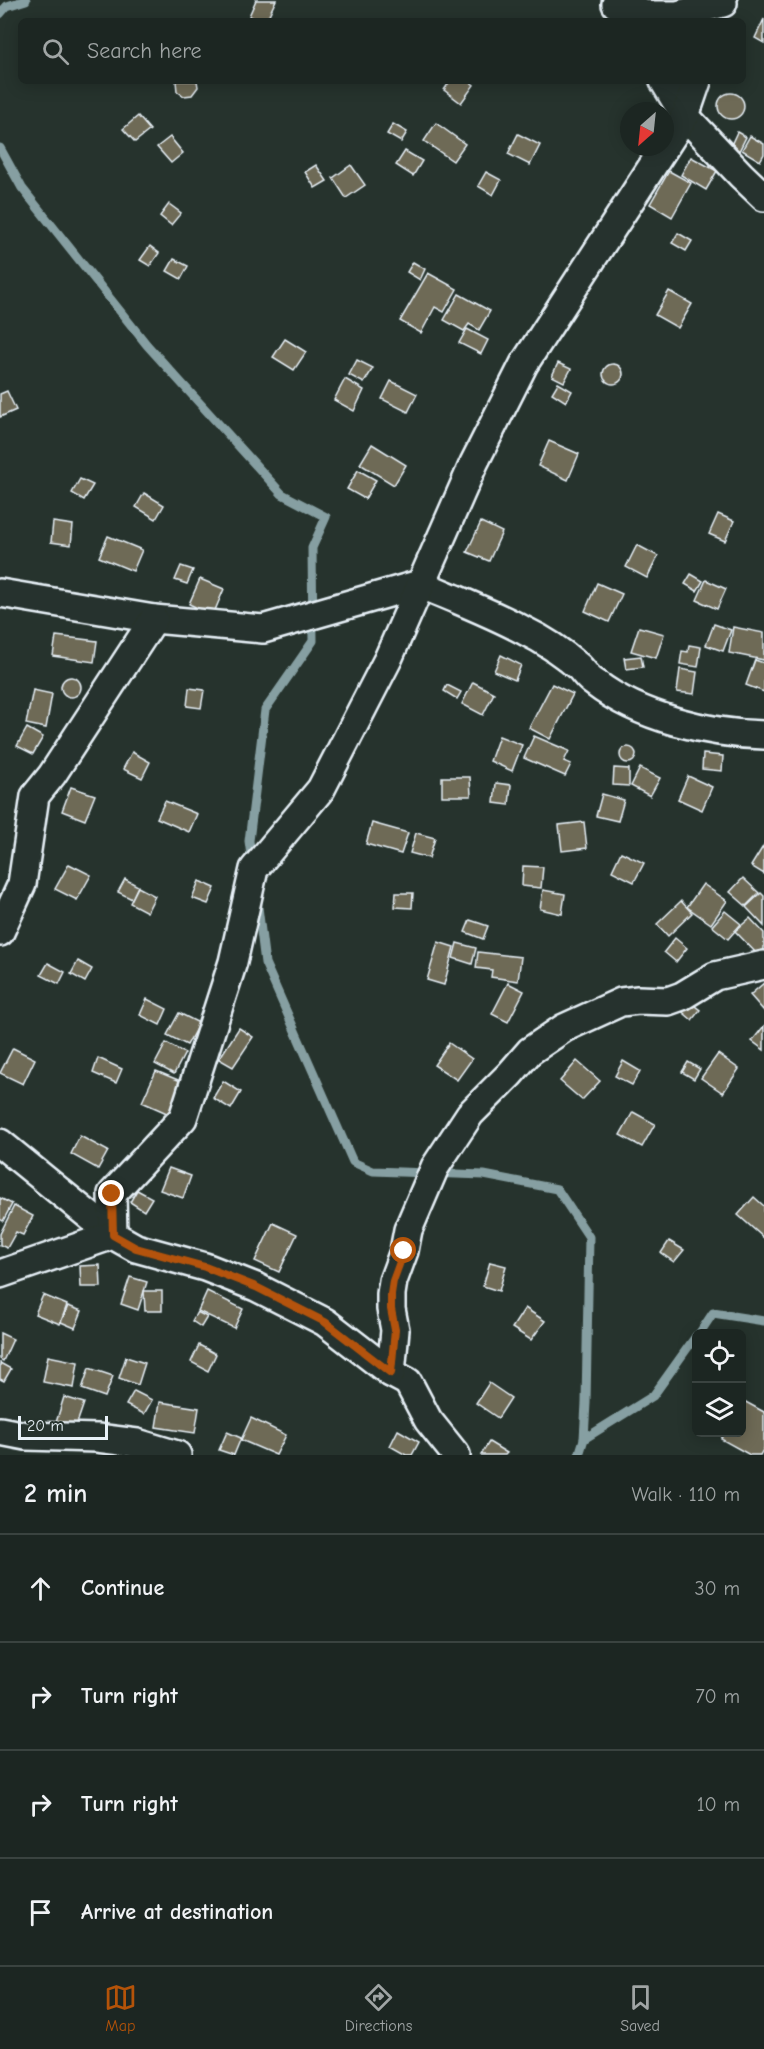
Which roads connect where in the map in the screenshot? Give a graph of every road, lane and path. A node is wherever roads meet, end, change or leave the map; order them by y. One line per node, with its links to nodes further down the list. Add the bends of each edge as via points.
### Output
1 (618, 8): 2 (street, via 650,15)
2 (721, 8)
3 (666, 84): 5 (street)
4 (696, 84): 5 (street)
5 (686, 116): 6 (street); 7 (street, via 524,364)
6 (764, 197)
7 (420, 584): 9 (street, via 263,629); 10 (street, via 526,631 560,652 611,695 690,725 735,735); 14 (street, via 388,658 321,789 254,869 233,962 183,1118 112,1194)
8 (0, 593): 9 (street)
9 (154, 619): 11 (street, via 35,796 22,884)
10 (764, 735)
11 (0, 932)
12 (764, 964): 16 (street, via 715,976 668,1001 621,1002 564,1028 530,1051 470,1114 435,1167 408,1230 391,1294 395,1330)
13 (0, 1143): 14 (street)
14 (113, 1235): 15 (street); 16 (street, via 136,1248 205,1267 276,1297 325,1322)
15 (0, 1274)
16 (391, 1373): 19 (street, via 412,1387 429,1420)
17 (0, 1431): 18 (street, via 137,1443)
18 (177, 1455)
19 (456, 1455)

